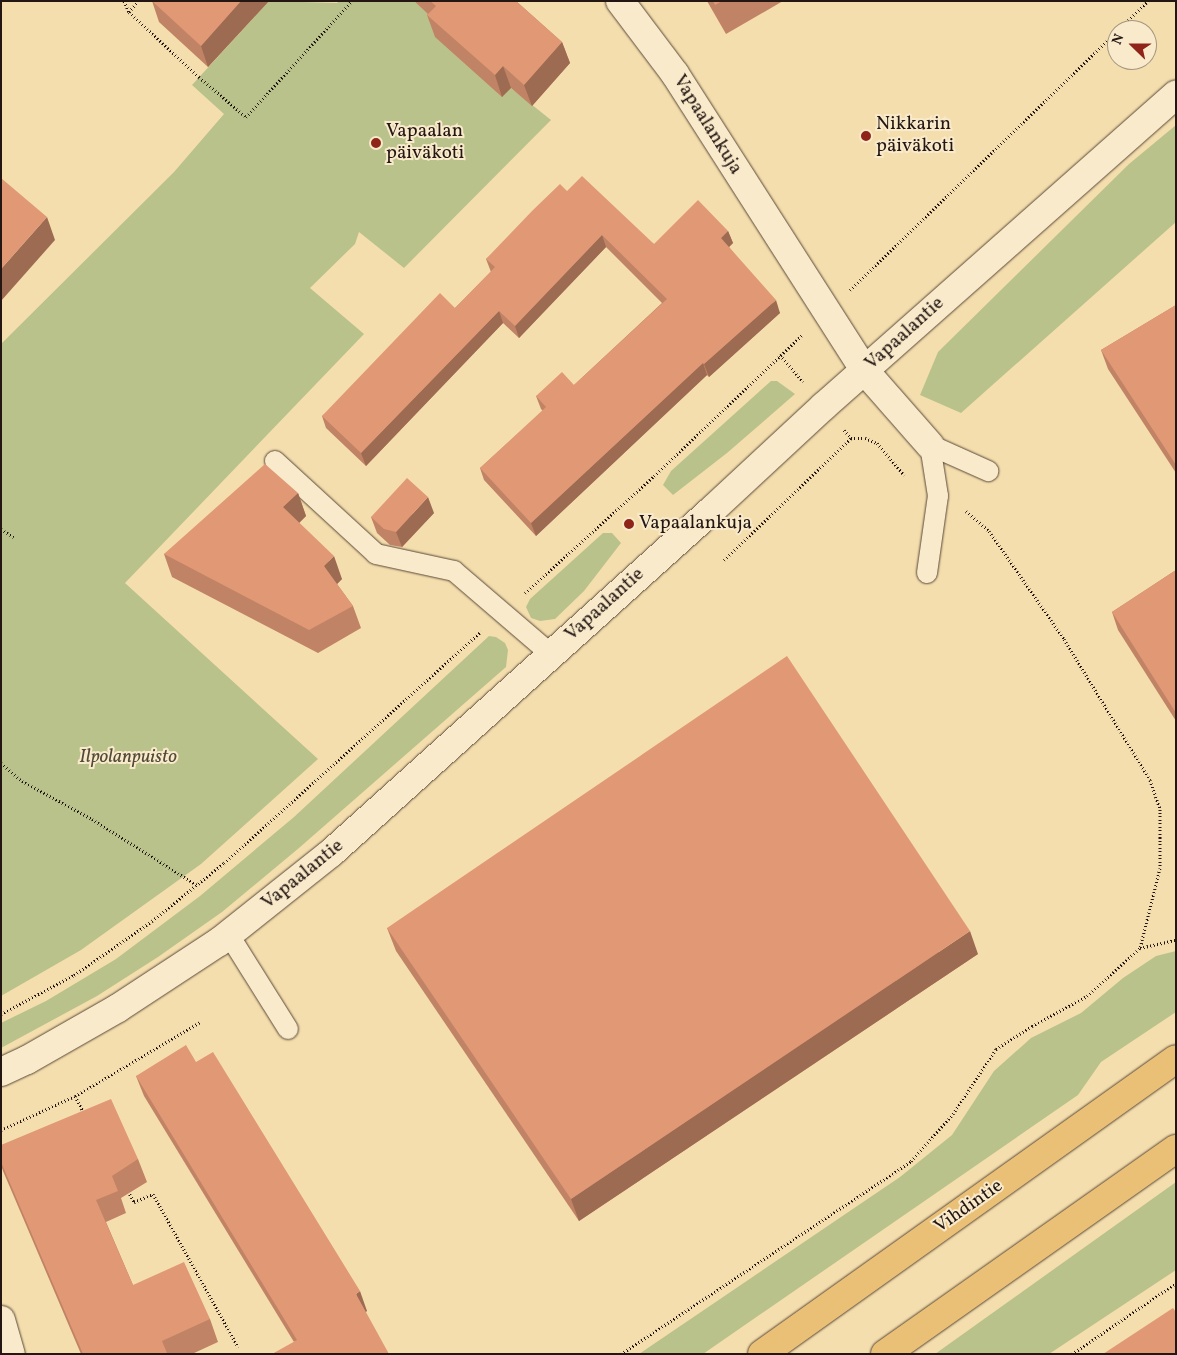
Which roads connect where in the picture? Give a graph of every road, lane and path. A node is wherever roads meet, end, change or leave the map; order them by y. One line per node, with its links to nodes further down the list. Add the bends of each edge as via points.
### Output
1 (124, 1): 6 (path)
2 (138, 1): 6 (path)
3 (352, 1): 6 (path, via 246,117)
4 (620, 1): 10 (street, Vapaalankuja, via 675,74)
5 (1148, 1): 7 (path)
6 (129, 12)
7 (1128, 20)
8 (1107, 40): 10 (path)
9 (1176, 95): 12 (street, Vapaalantie)
10 (828, 311): 11 (path); 12 (street, Vapaalankuja)
11 (780, 355): 13 (path); 23 (path, via 618,510)
12 (864, 370): 13 (street, Vapaalantie); 15 (street, Vapaalankuja)
13 (824, 406): 14 (path); 24 (street, Vapaalantie)
14 (851, 438): 18 (path, via 865,438 877,443 916,489); 21 (path)
15 (930, 445): 17 (lane); 18 (lane)
16 (275, 461): 23 (lane, via 376,554 454,572)
17 (988, 471)
18 (938, 496): 22 (lane); 29 (path, via 956,503 989,531 1064,639 1150,780 1160,809 1160,868)
19 (1, 529): 20 (path)
20 (14, 537)
21 (724, 560)
22 (927, 573)
23 (504, 612): 24 (lane); 26 (path)
24 (551, 654): 27 (street, Vapaalantie, via 331,853)
25 (1, 763): 26 (path, via 22,781 92,819)
26 (197, 885): 30 (path, via 74,975)
27 (229, 935): 32 (lane); 34 (street, Vapaalantie, via 118,1008)
28 (1176, 940): 29 (path)
29 (1140, 948): 44 (path, via 1087,996 996,1049 953,1114 911,1161)
30 (1, 1014)
31 (200, 1022): 35 (path)
32 (288, 1029)
33 (1176, 1059): 45 (main road, Vihdintie)
34 (1, 1072)
35 (75, 1096): 36 (path); 37 (path)
36 (88, 1121)
37 (1, 1130)
38 (1176, 1149): 46 (main road)
39 (125, 1186): 42 (path, via 134,1202 153,1194)
40 (1176, 1283): 47 (path)
41 (1, 1320): 43 (street)
42 (238, 1347)
43 (11, 1354)
44 (621, 1354)
45 (762, 1354)
46 (885, 1354)
47 (1072, 1354)

